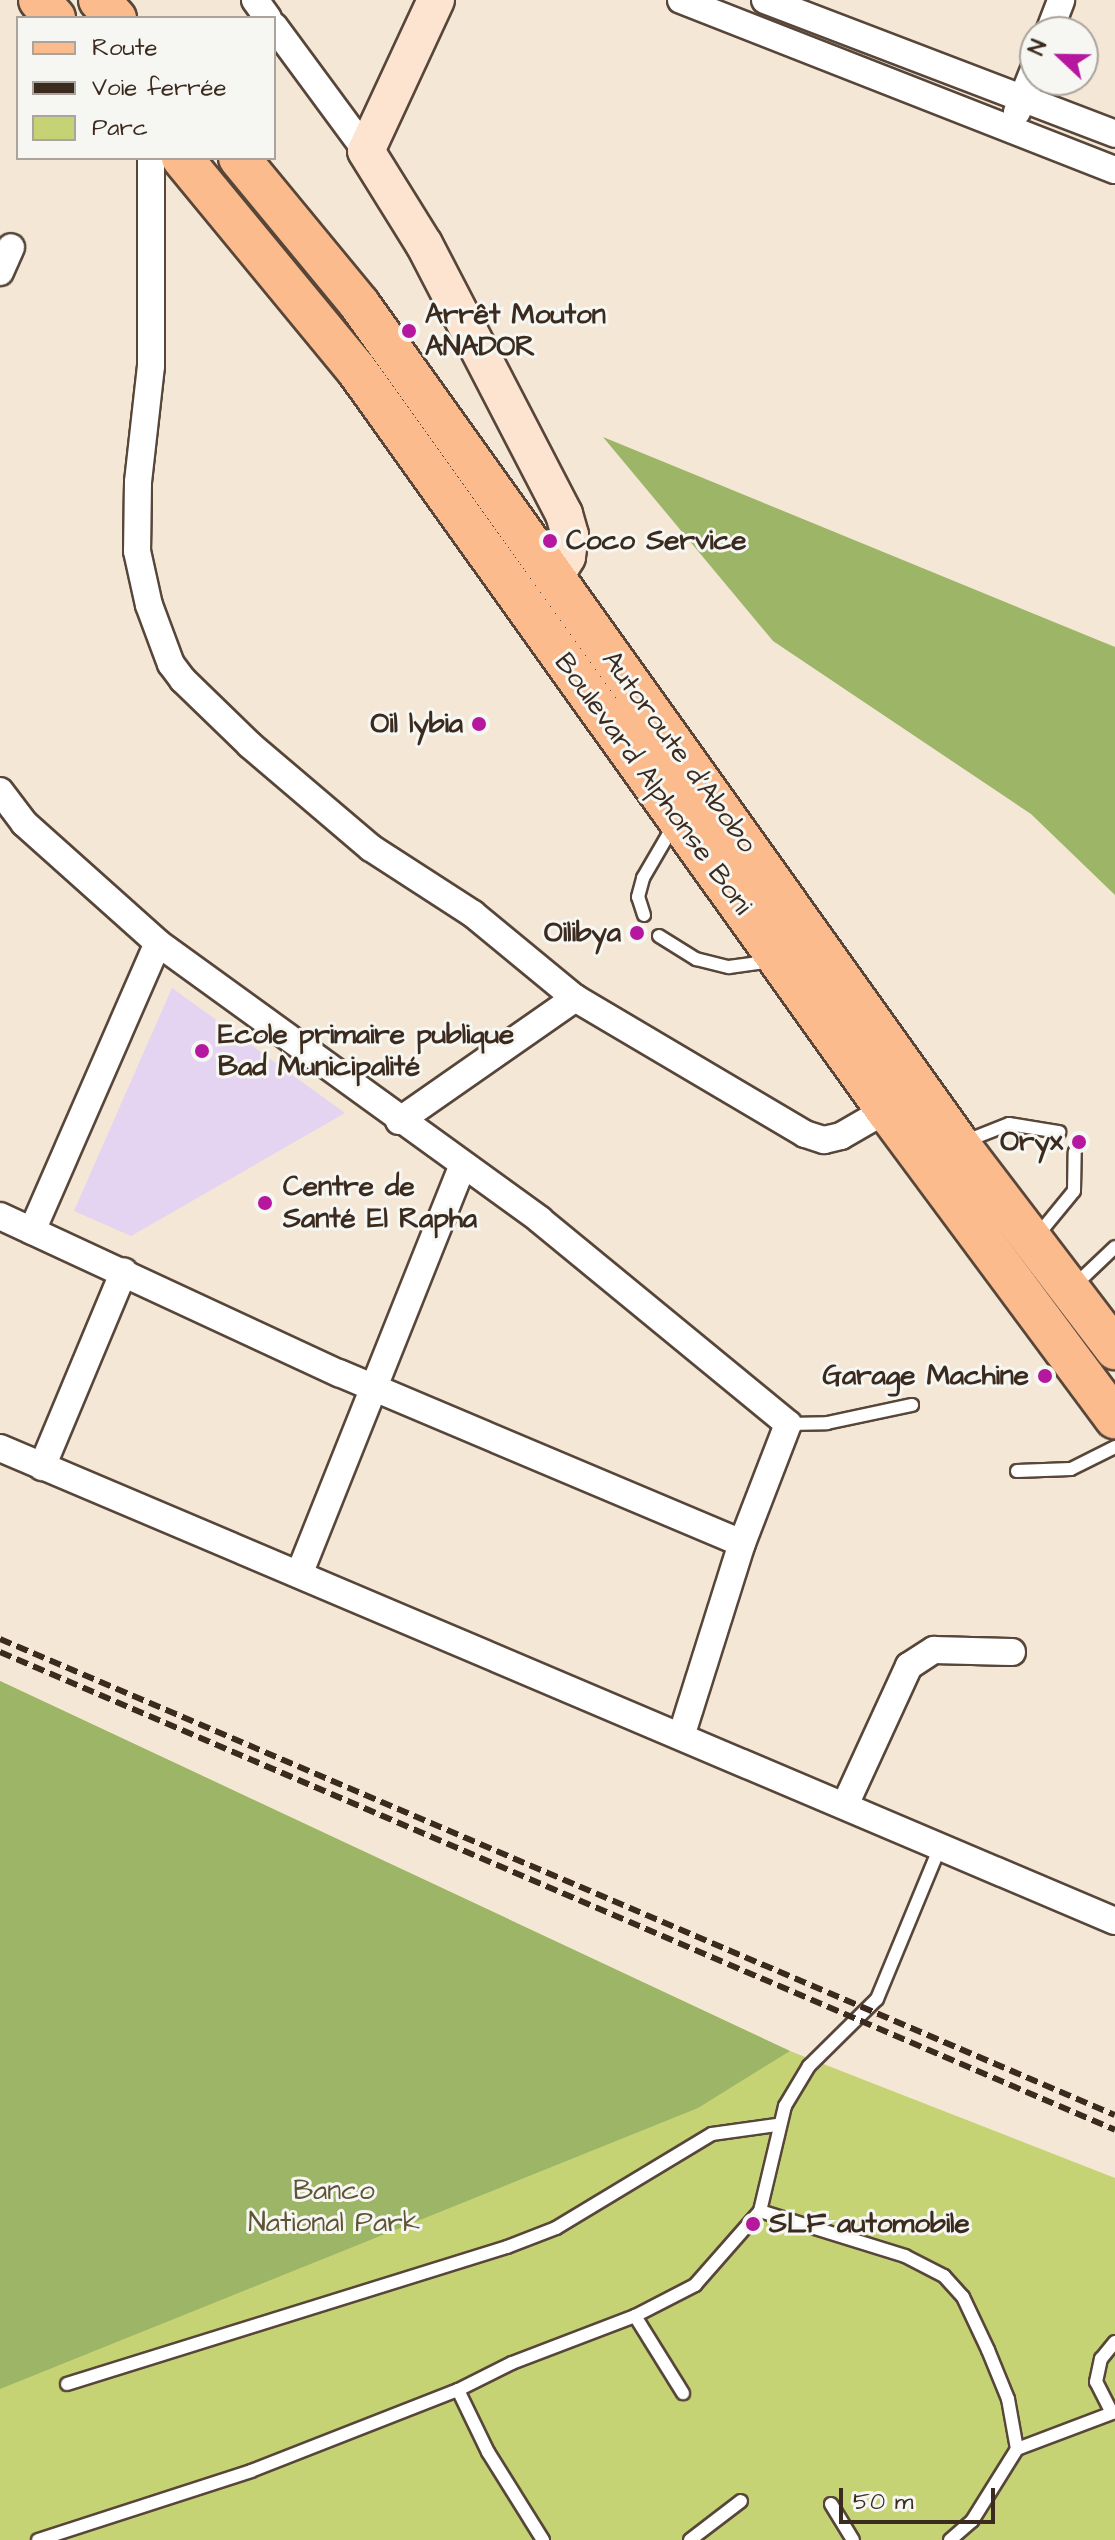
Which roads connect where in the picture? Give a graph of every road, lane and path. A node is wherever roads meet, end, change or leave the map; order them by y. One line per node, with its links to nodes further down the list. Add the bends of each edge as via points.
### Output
1 (39, 0): 6 (main road)
2 (99, 0): 7 (main road)
3 (436, 0): 12 (main road)
4 (681, 0): 10 (street)
5 (765, 0): 9 (street)
6 (53, 16)
7 (114, 16)
8 (276, 29): 12 (street)
9 (1023, 98): 10 (street); 11 (street)
10 (1010, 130): 16 (street)
11 (1115, 134)
12 (366, 151): 19 (main road, via 424,244 564,514 570,535 567,557)
13 (151, 160): 26 (street, via 151,366 138,482 137,551 149,605 171,664 250,745 371,848 473,914)
14 (184, 160): 21 (main road, Boulevard Alphonse Boni, via 356,369)
15 (241, 160): 19 (main road, Autoroute d'Abobo, via 360,305)
16 (1115, 170)
17 (11, 247): 18 (street)
18 (0, 272)
19 (554, 578): 30 (main road, Autoroute d'Abobo)
20 (2, 804): 24 (street)
21 (678, 818): 22 (lane, via 643,878 638,897); 25 (main road, Boulevard Alphonse Boni)
22 (644, 915)
23 (659, 936): 25 (lane, via 696,959 729,967)
24 (158, 943): 28 (street); 34 (street)
25 (779, 960): 27 (main road, Boulevard Alphonse Boni)
26 (575, 998): 27 (street, via 805,1134 824,1140 841,1136); 28 (street)
27 (886, 1110): 42 (main road, Boulevard Alphonse Boni)
28 (399, 1121): 32 (street)
29 (1059, 1132): 30 (lane, via 1009,1124)
30 (959, 1144): 35 (main road, Autoroute d'Abobo)
31 (1075, 1152): 35 (lane, via 1074,1191)
32 (462, 1167): 40 (street); 43 (street, via 540,1220)
33 (0, 1216): 34 (street)
34 (32, 1231): 37 (street)
35 (1033, 1241): 38 (main road, Autoroute d'Abobo)
36 (1115, 1247): 38 (lane)
37 (124, 1271): 40 (street); 46 (street)
38 (1070, 1290): 39 (main road, Autoroute d'Abobo)
39 (1115, 1349)
40 (372, 1385): 48 (street); 49 (street)
41 (912, 1405): 43 (lane, via 827,1423)
42 (1115, 1418)
43 (788, 1424): 48 (street)
44 (1115, 1447): 47 (lane, via 1071,1469)
45 (0, 1448): 46 (street)
46 (42, 1467): 49 (street)
47 (1017, 1471)
48 (742, 1543): 51 (street)
49 (300, 1572): 51 (street)
50 (1012, 1652): 52 (street, via 979,1647 934,1650 909,1666)
51 (681, 1736): 52 (street)
52 (845, 1805): 53 (street)
53 (941, 1846): 54 (street); 55 (lane, via 877,1999 809,2066)
54 (1115, 1921)
55 (776, 2125): 56 (lane); 59 (lane, via 712,2134 556,2228 507,2247)
56 (760, 2211): 57 (lane, via 713,2270); 63 (lane, via 905,2256 944,2276 963,2297 993,2363 1008,2399)
57 (635, 2316): 60 (lane, via 512,2363); 61 (lane)
58 (1115, 2342): 62 (lane, via 1101,2359 1096,2382)
59 (67, 2384)
60 (458, 2390): 66 (lane, via 251,2471); 67 (lane, via 488,2452)
61 (683, 2393)
62 (1114, 2412): 63 (lane)
63 (1017, 2449): 70 (lane, via 972,2521)
64 (741, 2501): 68 (lane)
65 (831, 2504): 69 (lane)
66 (38, 2540)
67 (543, 2540)
68 (690, 2540)
69 (853, 2540)
70 (950, 2540)

